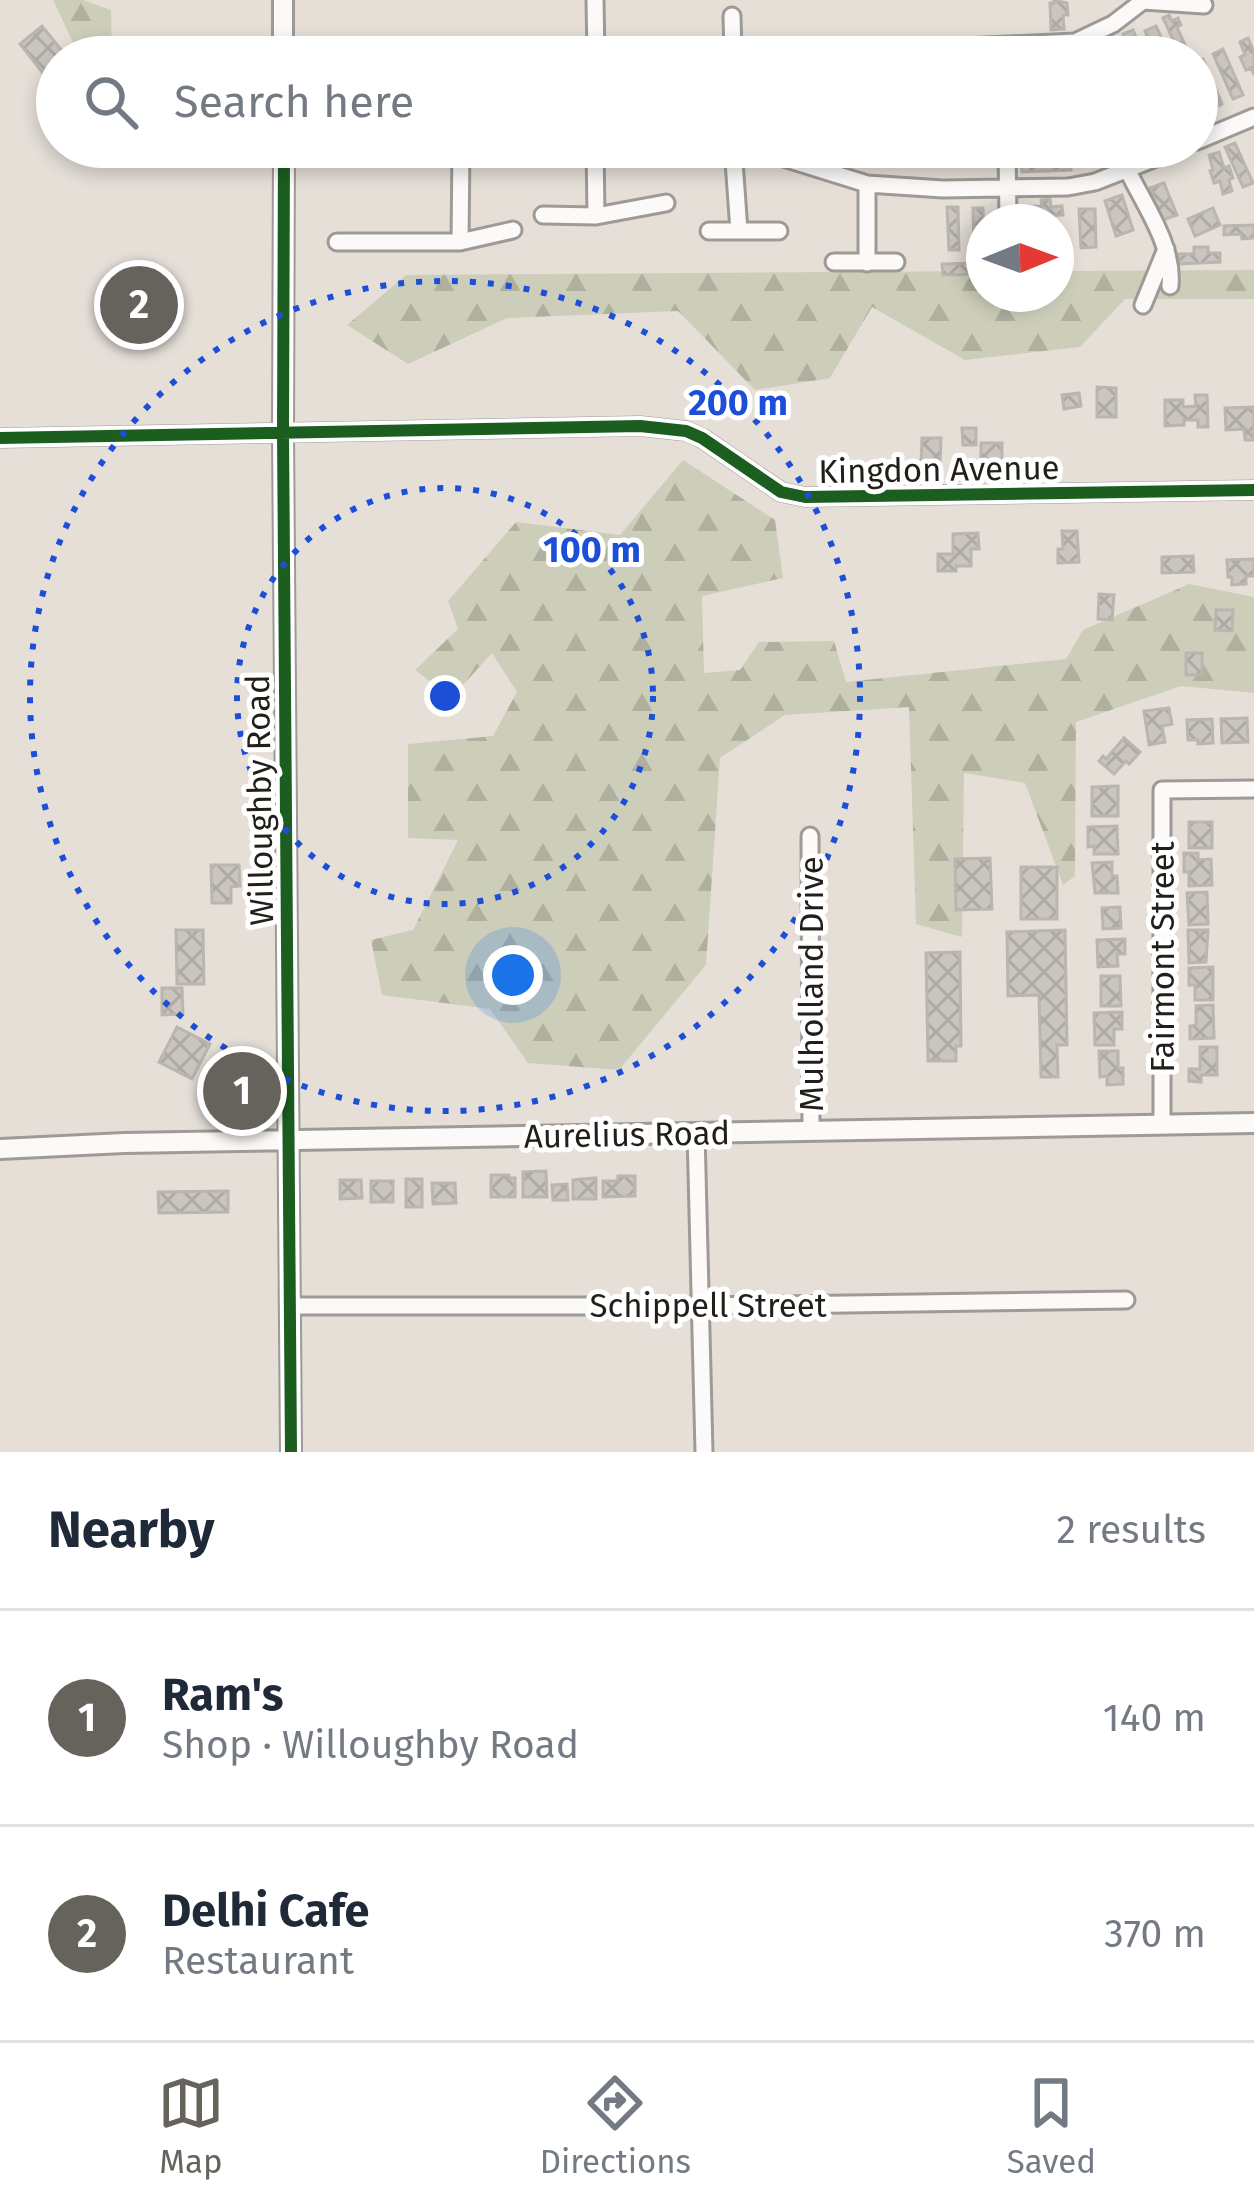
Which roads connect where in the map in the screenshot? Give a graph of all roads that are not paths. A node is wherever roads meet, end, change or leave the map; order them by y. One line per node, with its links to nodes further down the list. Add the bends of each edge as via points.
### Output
1 (283, 0): 6 (street)
2 (596, 0): 7 (street)
3 (1143, 0): 4 (street); 9 (street)
4 (1204, 5)
5 (732, 16): 8 (street)
6 (283, 36)
7 (596, 36)
8 (733, 36)
9 (1088, 36)
10 (1254, 117): 11 (street)
11 (1218, 132)
12 (284, 168): 37 (street, Willoughby Road)
13 (461, 168): 30 (street)
14 (595, 168): 24 (street)
15 (734, 168): 27 (street)
16 (816, 168): 19 (street)
17 (1008, 168): 20 (street)
18 (1127, 169): 20 (street, via 1068,187); 31 (street)
19 (867, 184): 20 (street); 33 (street)
20 (1008, 188): 22 (street)
21 (666, 203): 24 (street)
22 (1008, 204)
23 (543, 215): 24 (street)
24 (596, 216)
25 (513, 230): 30 (street)
26 (709, 231): 27 (street)
27 (739, 231): 28 (street)
28 (779, 231)
29 (337, 242): 30 (street)
30 (460, 242)
31 (1166, 249): 35 (street); 36 (street)
32 (835, 262): 33 (street)
33 (867, 262): 34 (street)
34 (896, 262)
35 (1170, 286)
36 (1143, 305)
37 (283, 434): 38 (street, Kingdon Avenue); 39 (street, Kingdon Avenue, via 663,428 686,431 781,492 805,497); 46 (street, Willoughby Road)
38 (0, 438)
39 (1254, 490)
40 (1254, 788): 43 (street, Fairmont Street, via 1162,790)
41 (810, 836): 44 (street, Mulholland Drive)
42 (1254, 1123): 43 (street, Aurelius Road)
43 (1162, 1124): 44 (street, Aurelius Road)
44 (811, 1131): 45 (street, Aurelius Road)
45 (696, 1132): 46 (street, Aurelius Road); 50 (street)
46 (289, 1142): 47 (street, Aurelius Road); 49 (street, Willoughby Road)
47 (0, 1149)
48 (1126, 1300): 50 (street, Schippell Street)
49 (290, 1306): 50 (street, Schippell Street); 51 (street, Willoughby Road)
50 (700, 1306): 52 (street)
51 (292, 1452)
52 (704, 1452)

